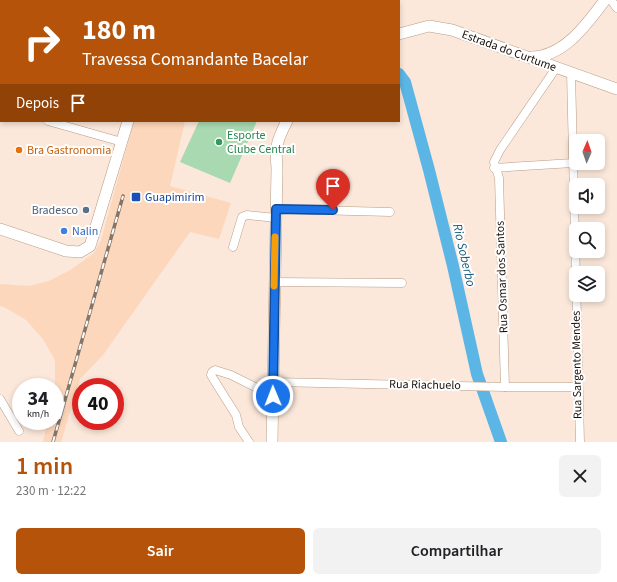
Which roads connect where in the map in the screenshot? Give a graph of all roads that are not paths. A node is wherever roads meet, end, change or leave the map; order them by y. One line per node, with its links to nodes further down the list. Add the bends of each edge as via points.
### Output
1 (606, 0): 5 (street, via 573,38)
2 (611, 0): 3 (street)
3 (617, 8)
4 (400, 34): 5 (street, Estrada do Curtume, via 429,26 441,28 530,58)
5 (544, 60): 6 (street, Estrada do Curtume)
6 (556, 68): 7 (street, Estrada do Curtume); 15 (street, via 500,150)
7 (571, 73): 8 (street, Estrada do Curtume); 12 (street, Rua Sargento Mendes)
8 (617, 89)
9 (52, 122): 13 (street)
10 (128, 122): 13 (street)
11 (286, 122): 18 (street, via 277,141)
12 (572, 134)
13 (122, 142): 19 (street, via 90,246 80,252 66,251)
14 (569, 163): 15 (street)
15 (494, 168): 24 (street, Rua Osmar dos Santos, via 499,178)
16 (573, 170): 25 (street, Rua Sargento Mendes)
17 (390, 212): 18 (street)
18 (276, 213): 20 (street, via 242,217); 21 (street)
19 (0, 229)
20 (233, 247)
21 (274, 282): 22 (street); 23 (street)
22 (402, 283)
23 (272, 382): 24 (street, Rua Riachuelo); 26 (street)
24 (505, 387): 25 (street, Rua Riachuelo)
25 (577, 387): 31 (street, Rua Sargento Mendes)
26 (273, 396): 29 (street, via 231,375 215,370 212,372 211,375 236,415 239,427); 30 (street)
27 (0, 400): 28 (street)
28 (19, 431)
29 (248, 442)
30 (272, 442)
31 (580, 442)

